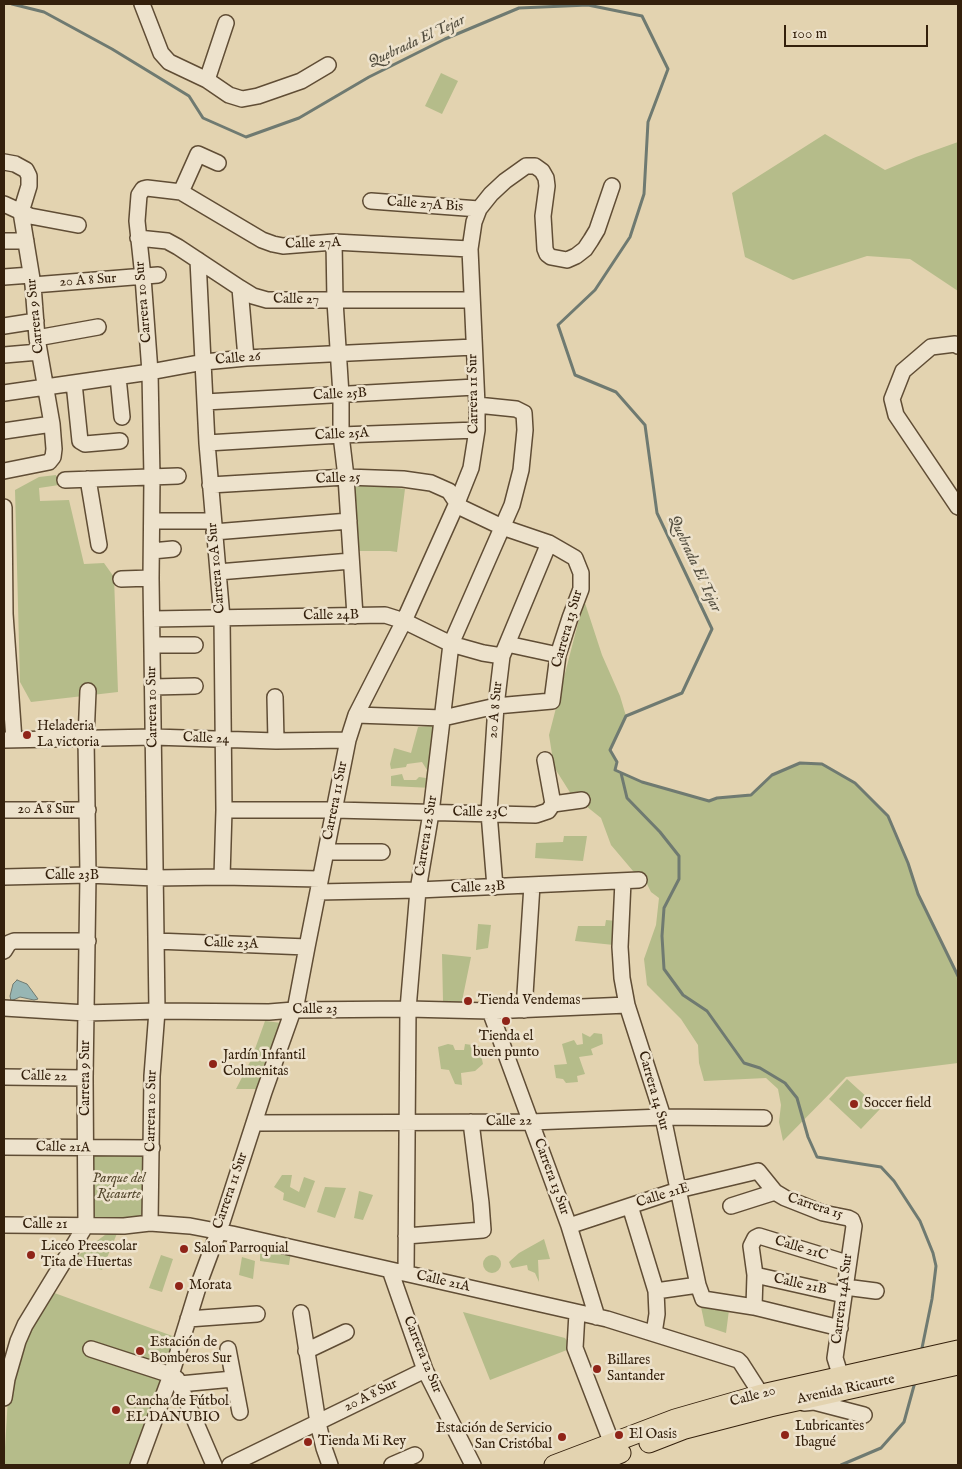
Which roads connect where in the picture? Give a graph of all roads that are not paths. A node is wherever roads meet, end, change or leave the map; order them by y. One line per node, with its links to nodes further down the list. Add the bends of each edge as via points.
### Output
1 (142, 4): 4 (street, via 161,53 170,62)
2 (226, 23): 4 (street)
3 (328, 64): 4 (street, via 280,90 242,99 229,95)
4 (207, 80)
5 (4, 162): 13 (street, via 26,170 29,176)
6 (218, 163): 9 (street, via 198,154)
7 (612, 186): 12 (street, Carrera 11 Sur, via 597,230 585,249 566,260 547,254 545,249 542,228 547,186 542,171 535,166 526,166 511,176)
8 (141, 191): 9 (street, Calle 27A, via 147,188); 15 (street, Carrera 10 Sur)
9 (181, 192): 18 (street, Calle 27A, via 273,244)
10 (370, 201): 12 (street, Calle 27A Bis)
11 (4, 204): 13 (street)
12 (480, 209): 19 (street, Carrera 11 Sur, via 471,234)
13 (20, 212): 14 (street); 16 (street, Carrera 9 Sur)
14 (78, 225)
15 (138, 238): 20 (street, Calle 27, via 167,241); 21 (street, Carrera 10 Sur)
16 (26, 240): 17 (street); 23 (street, Carrera 9 Sur)
17 (4, 241)
18 (334, 242): 19 (street, Calle 27A); 26 (street)
19 (470, 248): 25 (street, Carrera 11 Sur)
20 (198, 260): 24 (street, Calle 27); 36 (street, Carrera 10A Sur)
21 (151, 276): 23 (street, 20 A 8 Sur); 37 (street, Carrera 10 Sur)
22 (4, 277): 23 (street, 20 A 8 Sur)
23 (32, 280): 27 (street, Carrera 9 Sur)
24 (240, 288): 26 (street, Calle 27, via 267,300); 35 (street)
25 (471, 300): 26 (street, Calle 27); 32 (street, Carrera 11 Sur)
26 (335, 301): 33 (street)
27 (36, 321): 28 (street); 30 (street, Carrera 9 Sur)
28 (4, 326)
29 (98, 327): 30 (street)
30 (38, 345): 34 (street); 41 (street, Carrera 9 Sur)
31 (957, 345): 62 (street, via 931,347 903,371 892,399 896,415)
32 (474, 347): 33 (street, Calle 26); 40 (street, Carrera 11 Sur)
33 (338, 354): 35 (street, Calle 26); 43 (street)
34 (4, 355)
35 (246, 358): 36 (street, Calle 26)
36 (204, 362): 37 (street, Calle 26); 44 (street, Carrera 10A Sur)
37 (150, 372): 38 (street, Calle 26); 56 (street, Carrera 10 Sur)
38 (118, 377): 39 (street, Calle 26); 46 (street)
39 (74, 383): 41 (street, Calle 26); 51 (street, via 80,441 85,444)
40 (475, 387): 43 (street, Calle 25B); 45 (street, Carrera 11 Sur)
41 (45, 388): 42 (street, Calle 26); 47 (street, Carrera 9 Sur)
42 (4, 393)
43 (341, 395): 44 (street, Calle 25B); 50 (street)
44 (205, 402): 52 (street, Carrera 10A Sur)
45 (477, 405): 48 (street, Carrera 11 Sur); 66 (street, Carrera 12 Sur, via 516,409 524,413 526,430 521,470 515,496)
46 (122, 417)
47 (52, 424): 49 (street); 53 (street, Carrera 9 Sur, via 53,457 49,462)
48 (476, 430): 50 (street, Calle 25A); 60 (street, Carrera 11 Sur, via 471,468)
49 (4, 431)
50 (341, 435): 52 (street, Calle 25A); 55 (street)
51 (120, 441)
52 (207, 443): 59 (street, Carrera 10A Sur)
53 (4, 470)
54 (178, 476): 56 (street)
55 (346, 477): 59 (street, Calle 25); 60 (street, Calle 25, via 432,483 449,491); 64 (street)
56 (152, 478): 57 (street); 63 (street, Carrera 10 Sur)
57 (88, 479): 58 (street); 68 (street)
58 (65, 480)
59 (210, 485): 65 (street, Carrera 10A Sur)
60 (457, 504): 66 (street); 78 (street, Carrera 11 Sur)
61 (4, 507): 94 (street)
62 (958, 507)
63 (152, 521): 65 (street); 70 (street, Carrera 10 Sur)
64 (349, 521): 65 (street); 71 (street)
65 (214, 526): 72 (street, Carrera 10A Sur)
66 (502, 527): 67 (street); 79 (street, Carrera 12 Sur)
67 (549, 543): 82 (street, 20 A 8 Sur); 83 (street, Carrera 13 Sur, via 575,558 581,574 581,589)
68 (99, 545)
69 (173, 549): 70 (street)
70 (152, 551): 73 (street, Carrera 10 Sur)
71 (351, 561): 72 (street); 75 (street)
72 (218, 572): 77 (street, Carrera 10A Sur)
73 (152, 578): 74 (street); 76 (street, Carrera 10 Sur)
74 (121, 579)
75 (355, 616): 77 (street, Calle 24B); 78 (street, Calle 24B, via 385,615)
76 (152, 618): 77 (street, Calle 24B); 80 (street, Carrera 10 Sur)
77 (222, 618): 93 (street, Carrera 10A Sur)
78 (404, 621): 79 (street, Calle 24B); 89 (street, Carrera 11 Sur)
79 (451, 644): 82 (street, Calle 24B, via 476,651); 90 (street, Carrera 12 Sur)
80 (153, 645): 81 (street); 85 (street, Carrera 10 Sur)
81 (195, 645)
82 (504, 650): 83 (street, Calle 24B); 88 (street, 20 A 8 Sur)
83 (558, 656): 88 (street, Carrera 13 Sur, via 552,701)
84 (195, 686): 85 (street)
85 (153, 687): 91 (street, Carrera 10 Sur)
86 (88, 691): 92 (street, Carrera 9 Sur)
87 (275, 697): 96 (street)
88 (496, 706): 90 (street); 105 (street, 20 A 8 Sur)
89 (356, 715): 90 (street); 95 (street, Carrera 11 Sur)
90 (443, 718): 104 (street, Carrera 12 Sur)
91 (154, 737): 92 (street, Calle 24); 93 (street, Calle 24); 111 (street, Carrera 10 Sur)
92 (86, 738): 94 (street, Calle 24); 101 (street, Carrera 9 Sur)
93 (222, 739): 96 (street, Calle 24); 102 (street, Carrera 10A Sur)
94 (9, 740)
95 (348, 740): 96 (street, Calle 24); 103 (street, Carrera 11 Sur)
96 (276, 741)
97 (545, 760): 99 (street)
98 (582, 800): 99 (street, Calle 23C)
99 (552, 804): 105 (street, Calle 23C, via 548,811 536,815)
100 (4, 810): 101 (street, 20 A 8 Sur)
101 (88, 810): 108 (street, Carrera 9 Sur)
102 (224, 810): 103 (street, Calle 23C); 110 (street, Carrera 10A Sur)
103 (334, 810): 104 (street, Calle 23C); 106 (street, Carrera 11 Sur)
104 (431, 813): 105 (street, Calle 23C); 117 (street, Carrera 12 Sur)
105 (489, 813): 116 (street, 20 A 8 Sur)
106 (326, 852): 107 (street); 114 (street, Carrera 11 Sur)
107 (382, 852)
108 (88, 875): 109 (street, Calle 23B); 111 (street, Calle 23B); 118 (street, Carrera 9 Sur)
109 (4, 877)
110 (222, 877): 111 (street, Calle 23B); 114 (street, Calle 23B)
111 (154, 878): 119 (street, Carrera 10 Sur)
112 (639, 880): 113 (street, Calle 23B)
113 (623, 881): 115 (street, Calle 23B); 122 (street, Carrera 14 Sur, via 620,947)
114 (319, 885): 117 (street, Calle 23B); 120 (street, Carrera 11 Sur)
115 (532, 885): 116 (street, Calle 23B); 126 (street)
116 (495, 887): 117 (street, Calle 23B)
117 (418, 890): 124 (street, Carrera 12 Sur)
118 (88, 941): 121 (street, via 14,941); 129 (street, Carrera 9 Sur)
119 (156, 941): 120 (street, Calle 23A); 127 (street, Carrera 10 Sur)
120 (306, 946): 125 (street, Carrera 11 Sur)
121 (4, 951)
122 (627, 1005): 126 (street, Calle 23); 132 (street, Carrera 14 Sur)
123 (4, 1008): 129 (street, Calle 23)
124 (408, 1009): 125 (street, Calle 23); 128 (street, Calle 23); 134 (street, Carrera 12 Sur)
125 (294, 1010): 127 (street, Calle 23); 137 (street, Carrera 11 Sur)
126 (524, 1010): 128 (street, Calle 23)
127 (157, 1011): 129 (street, Calle 23); 140 (street, Carrera 10 Sur, via 152,1076)
128 (490, 1011): 136 (street, Carrera 13 Sur)
129 (86, 1013): 131 (street, Carrera 9 Sur)
130 (4, 1077): 131 (street, Calle 22)
131 (85, 1078): 139 (street, Carrera 9 Sur)
132 (662, 1117): 133 (street, Calle 22); 136 (street, Calle 22); 142 (street, Carrera 14 Sur)
133 (764, 1118)
134 (407, 1122): 135 (street, Calle 22); 137 (street, Calle 22); 152 (street, Carrera 12 Sur)
135 (471, 1122): 136 (street, Calle 22); 152 (street, via 482,1231)
136 (531, 1122): 150 (street, Carrera 13 Sur)
137 (254, 1123): 151 (street, Carrera 11 Sur)
138 (4, 1147): 139 (street, Calle 21A)
139 (86, 1148): 140 (street, Calle 21A); 149 (street, Carrera 9 Sur)
140 (152, 1148): 147 (street, Carrera 10 Sur)
141 (758, 1171): 142 (street, Calle 21E); 143 (street, Carrera 15)
142 (678, 1190): 144 (street, Calle 21E); 160 (street, Carrera 14 Sur)
143 (775, 1192): 145 (street); 146 (street, Carrera 15, via 803,1206)
144 (630, 1206): 150 (street, Calle 21E); 157 (street)
145 (731, 1206)
146 (852, 1220): 153 (street, Carrera 14A Sur, via 854,1226)
147 (150, 1223): 149 (street, Calle 21A); 151 (street, Calle 21A)
148 (4, 1225): 149 (street, Calle 21)
149 (86, 1225): 179 (street, via 18,1341)
150 (569, 1226): 165 (street, Carrera 13 Sur)
151 (217, 1231): 154 (street, Calle 21A); 166 (street, Carrera 11 Sur)
152 (406, 1236): 155 (street, Carrera 12 Sur)
153 (848, 1263): 156 (street, Calle 21C, via 759,1236 751,1246); 158 (street, Carrera 14A Sur)
154 (390, 1270): 155 (street, Calle 21A); 175 (street, Carrera 12 Sur)
155 (406, 1273): 163 (street, Calle 21A)
156 (755, 1275): 158 (street, Calle 21B); 161 (street)
157 (656, 1291): 160 (street); 169 (street)
158 (844, 1291): 159 (street, Calle 21B); 167 (street, Carrera 14A Sur)
159 (876, 1291)
160 (700, 1292): 161 (street)
161 (754, 1307): 167 (street)
162 (301, 1313): 173 (street)
163 (577, 1313): 165 (street, Calle 21A); 185 (street, via 575,1348)
164 (257, 1314): 166 (street)
165 (597, 1317): 169 (street, Calle 21A)
166 (188, 1319): 178 (street, Carrera 11 Sur)
167 (840, 1328): 176 (street, Carrera 14A Sur, via 836,1358)
168 (346, 1332): 173 (street)
169 (654, 1333): 180 (street, Calle 21A, via 738,1360)
170 (228, 1349): 177 (street)
171 (91, 1350): 178 (street)
172 (958, 1350): 176 (main road, Calle 20)
173 (306, 1351): 184 (street)
174 (958, 1365): 181 (main road, Avenida Ricaurte)
175 (425, 1370): 184 (street, 20 A 8 Sur); 192 (street, Carrera 12 Sur)
176 (841, 1377): 180 (main road, Calle 20)
177 (233, 1378): 178 (street); 182 (street)
178 (176, 1380): 187 (street, Carrera 11 Sur); 188 (street)
179 (4, 1398)
180 (766, 1401): 181 (main road, Avenida Ricaurte); 185 (main road, Calle 20, via 675,1419)
181 (794, 1402): 183 (street, via 814,1402)
182 (240, 1412)
183 (864, 1415)
184 (318, 1423): 189 (street, 20 A 8 Sur); 190 (street)
185 (614, 1449): 193 (main road, Calle 20); 194 (main road)
186 (415, 1455): 191 (street)
187 (138, 1465)
188 (214, 1465)
189 (230, 1465)
190 (330, 1465)
191 (392, 1465)
192 (473, 1465)
193 (554, 1465)
194 (592, 1465)

